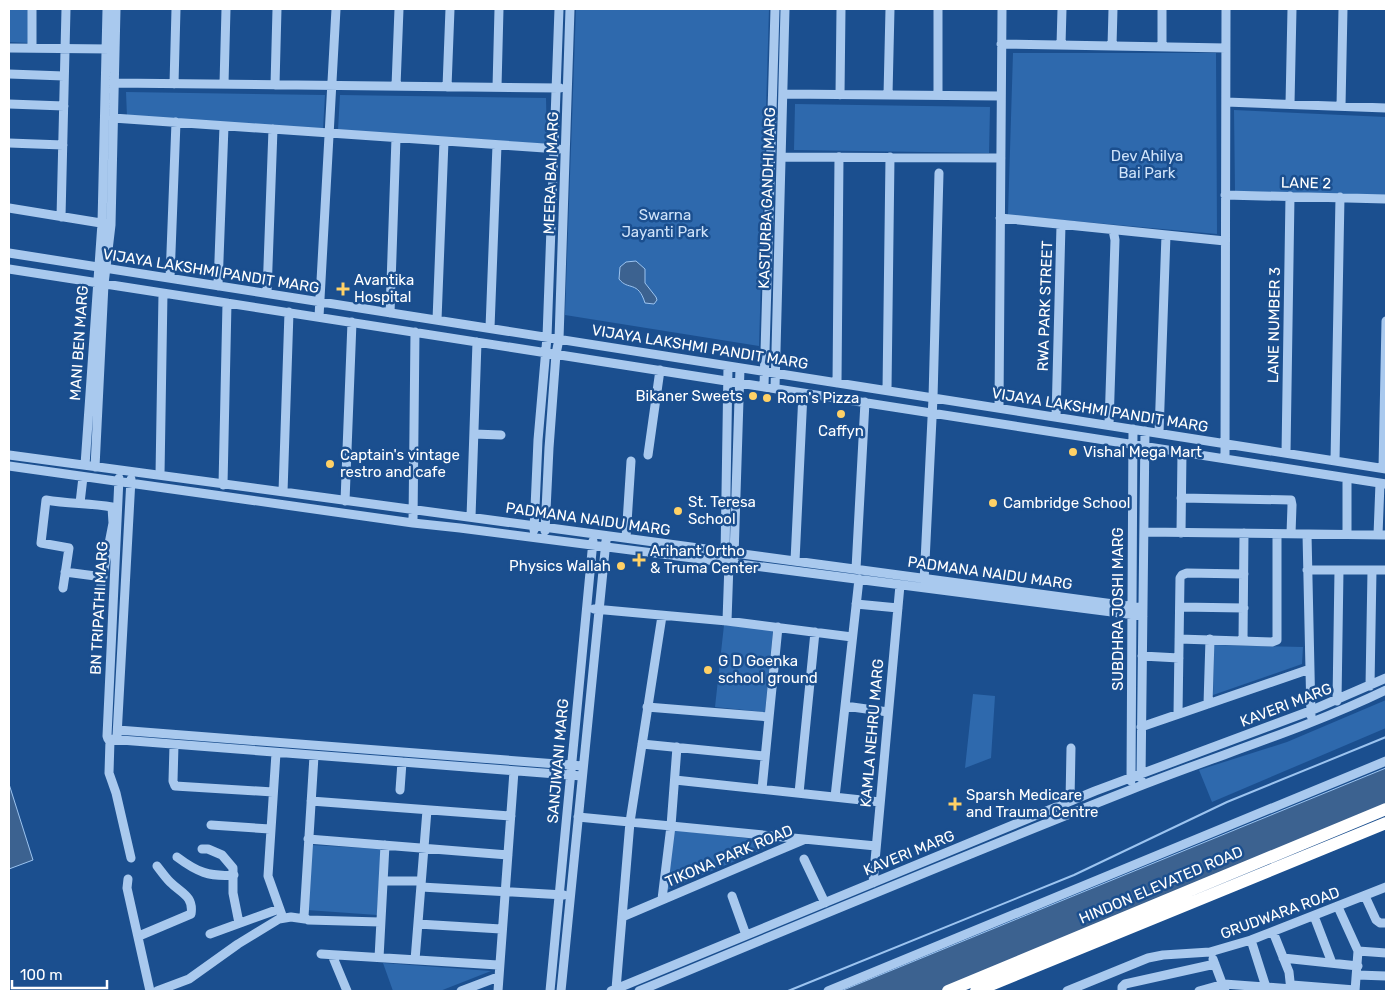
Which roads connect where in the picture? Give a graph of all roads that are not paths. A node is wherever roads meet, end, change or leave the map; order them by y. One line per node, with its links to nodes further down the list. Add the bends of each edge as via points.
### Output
1 (32, 9): 31 (street)
2 (66, 9): 33 (street)
3 (106, 9): 34 (street, MANI BEN MARG)
4 (116, 9): 34 (street, MANI BEN MARG)
5 (176, 9): 38 (street)
6 (226, 9): 39 (street)
7 (277, 9): 40 (street)
8 (336, 9): 41 (street)
9 (399, 9): 42 (street)
10 (450, 9): 43 (street)
11 (499, 9): 44 (street)
12 (558, 9): 45 (street, MEERA BAI MARG)
13 (570, 9): 46 (street, MEERA BAI MARG)
14 (775, 9): 63 (street, KASTURBA GANDHI MARG)
15 (786, 9): 47 (street, KASTURBA GANDHI MARG)
16 (841, 9): 48 (street)
17 (890, 9): 49 (street)
18 (938, 9): 50 (street)
19 (1002, 9): 26 (street)
20 (1062, 9): 27 (street)
21 (1113, 9): 28 (street)
22 (1162, 9): 29 (street)
23 (1226, 9): 32 (street)
24 (1292, 9): 54 (street)
25 (1343, 9): 56 (street)
26 (1001, 44): 27 (street); 51 (street)
27 (1061, 45): 28 (street)
28 (1112, 46): 29 (street)
29 (1162, 47): 32 (street)
30 (9, 48): 31 (street)
31 (32, 48): 33 (street)
32 (1226, 48): 52 (street)
33 (65, 49): 34 (street); 36 (street)
34 (110, 49): 37 (street, MANI BEN MARG); 84 (street, MANI BEN MARG)
35 (9, 74): 36 (street)
36 (64, 76): 55 (street)
37 (114, 83): 38 (street); 58 (street, MANI BEN MARG)
38 (174, 84): 39 (street)
39 (224, 84): 40 (street)
40 (275, 85): 41 (street)
41 (332, 86): 42 (street); 62 (street)
42 (396, 86): 43 (street)
43 (447, 87): 44 (street)
44 (497, 87): 45 (street)
45 (556, 88): 46 (street); 70 (street, MEERA BAI MARG)
46 (568, 88): 71 (street, MEERA BAI MARG)
47 (783, 94): 48 (street); 64 (street, KASTURBA GANDHI MARG)
48 (840, 95): 49 (street)
49 (888, 95): 50 (street)
50 (938, 96): 51 (street)
51 (1001, 96): 75 (street)
52 (1226, 102): 54 (street); 77 (street)
53 (9, 104): 55 (street)
54 (1290, 104): 56 (street)
55 (64, 106): 68 (street)
56 (1342, 106): 57 (street)
57 (1386, 108)
58 (113, 118): 59 (street); 84 (street, MANI BEN MARG)
59 (176, 122): 60 (street); 92 (street)
60 (224, 126): 61 (street); 94 (street)
61 (273, 129): 62 (street); 96 (street)
62 (329, 133): 65 (street); 97 (street)
63 (771, 136): 64 (street); 115 (street, KASTURBA GANDHI MARG)
64 (782, 136): 72 (street, KASTURBA GANDHI MARG)
65 (396, 138): 66 (street); 100 (street)
66 (444, 141): 69 (street); 102 (street)
67 (9, 143): 68 (street)
68 (63, 145): 82 (street)
69 (497, 145): 70 (street); 105 (street)
70 (554, 149): 71 (street); 107 (street, MEERA BAI MARG)
71 (565, 150): 108 (street, MEERA BAI MARG)
72 (781, 157): 73 (street); 116 (street, KASTURBA GANDHI MARG)
73 (839, 157): 74 (street); 119 (street)
74 (890, 158): 75 (street); 122 (street)
75 (1000, 158): 83 (street)
76 (939, 173): 124 (street)
77 (1226, 195): 78 (street, LANE 2); 88 (street)
78 (1290, 196): 79 (street, LANE 2); 139 (street, LANE NUMBER 3)
79 (1340, 198): 80 (street, LANE 2); 144 (street)
80 (1386, 198)
81 (9, 208): 82 (street)
82 (61, 217): 84 (street)
83 (1000, 218): 85 (street); 126 (street)
84 (106, 224): 91 (street, MANI BEN MARG)
85 (1061, 225): 86 (street); 128 (street, RWA PARK STREET)
86 (1114, 230): 87 (street); 129 (street)
87 (1166, 235): 88 (street); 132 (street)
88 (1225, 242): 136 (street)
89 (9, 253): 91 (street, VIJAYA LAKSHMI PANDIT MARG)
90 (9, 269): 93 (street, VIJAYA LAKSHMI PANDIT MARG)
91 (103, 269): 92 (street, VIJAYA LAKSHMI PANDIT MARG); 93 (street, MANI BEN MARG)
92 (170, 278): 94 (street, VIJAYA LAKSHMI PANDIT MARG)
93 (100, 283): 95 (street, VIJAYA LAKSHMI PANDIT MARG); 145 (street, MANI BEN MARG); 147 (street)
94 (218, 286): 96 (street, VIJAYA LAKSHMI PANDIT MARG)
95 (164, 293): 98 (street, VIJAYA LAKSHMI PANDIT MARG); 151 (street)
96 (267, 293): 97 (street, VIJAYA LAKSHMI PANDIT MARG)
97 (320, 302): 100 (street, VIJAYA LAKSHMI PANDIT MARG); 101 (street)
98 (227, 303): 99 (street, VIJAYA LAKSHMI PANDIT MARG); 157 (street)
99 (290, 312): 101 (street, VIJAYA LAKSHMI PANDIT MARG); 158 (street)
100 (390, 313): 102 (street, VIJAYA LAKSHMI PANDIT MARG)
101 (319, 317): 104 (street, VIJAYA LAKSHMI PANDIT MARG)
102 (437, 320): 105 (street, VIJAYA LAKSHMI PANDIT MARG)
103 (1386, 321): 148 (street)
104 (352, 322): 106 (street, VIJAYA LAKSHMI PANDIT MARG); 160 (street)
105 (490, 328): 107 (street, VIJAYA LAKSHMI PANDIT MARG)
106 (415, 332): 109 (street, VIJAYA LAKSHMI PANDIT MARG); 162 (street)
107 (547, 337): 108 (street, VIJAYA LAKSHMI PANDIT MARG); 110 (street, MEERA BAI MARG)
108 (559, 339): 111 (street, MEERA BAI MARG); 112 (street, VIJAYA LAKSHMI PANDIT MARG)
109 (477, 342): 110 (street, VIJAYA LAKSHMI PANDIT MARG); 133 (street)
110 (546, 353): 111 (street, VIJAYA LAKSHMI PANDIT MARG); 165 (street, MEERA BAI MARG)
111 (556, 354): 114 (street, VIJAYA LAKSHMI PANDIT MARG); 166 (street, MEERA BAI MARG)
112 (728, 366): 113 (street, VIJAYA LAKSHMI PANDIT MARG); 117 (street)
113 (740, 368): 115 (street, VIJAYA LAKSHMI PANDIT MARG); 118 (street)
114 (660, 370): 117 (street, VIJAYA LAKSHMI PANDIT MARG); 141 (street)
115 (764, 371): 116 (street, VIJAYA LAKSHMI PANDIT MARG); 120 (street, KASTURBA GANDHI MARG)
116 (776, 373): 119 (street, VIJAYA LAKSHMI PANDIT MARG); 121 (street, KASTURBA GANDHI MARG)
117 (728, 381): 118 (street, VIJAYA LAKSHMI PANDIT MARG); 182 (street)
118 (739, 383): 120 (street, VIJAYA LAKSHMI PANDIT MARG); 182 (street)
119 (836, 383): 122 (street, VIJAYA LAKSHMI PANDIT MARG)
120 (764, 386): 121 (street, VIJAYA LAKSHMI PANDIT MARG)
121 (775, 388): 123 (street, VIJAYA LAKSHMI PANDIT MARG)
122 (887, 390): 124 (street, VIJAYA LAKSHMI PANDIT MARG)
123 (803, 393): 125 (street, VIJAYA LAKSHMI PANDIT MARG); 183 (street)
124 (933, 398): 126 (street, VIJAYA LAKSHMI PANDIT MARG); 127 (street)
125 (865, 402): 127 (street, VIJAYA LAKSHMI PANDIT MARG); 187 (street)
126 (999, 408): 128 (street, VIJAYA LAKSHMI PANDIT MARG)
127 (932, 413): 135 (street, VIJAYA LAKSHMI PANDIT MARG); 196 (street)
128 (1056, 417): 129 (street, VIJAYA LAKSHMI PANDIT MARG)
129 (1109, 425): 130 (street, VIJAYA LAKSHMI PANDIT MARG)
130 (1133, 429): 131 (street, VIJAYA LAKSHMI PANDIT MARG); 135 (street, SUBDHRA JOSHI MARG)
131 (1145, 431): 132 (street, VIJAYA LAKSHMI PANDIT MARG); 137 (street, SUBDHRA JOSHI MARG)
132 (1159, 433): 136 (street, VIJAYA LAKSHMI PANDIT MARG)
133 (474, 434): 134 (street); 163 (street)
134 (501, 435)
135 (1133, 444): 137 (street, VIJAYA LAKSHMI PANDIT MARG); 206 (street, SUBDHRA JOSHI MARG)
136 (1225, 444): 139 (street, VIJAYA LAKSHMI PANDIT MARG); 142 (street)
137 (1145, 446): 138 (street, VIJAYA LAKSHMI PANDIT MARG); 167 (street, SUBDHRA JOSHI MARG)
138 (1182, 452): 142 (street, VIJAYA LAKSHMI PANDIT MARG); 159 (street)
139 (1286, 453): 144 (street, VIJAYA LAKSHMI PANDIT MARG)
140 (9, 455): 145 (street)
141 (648, 455)
142 (1224, 458): 153 (street, VIJAYA LAKSHMI PANDIT MARG)
143 (631, 461): 178 (street)
144 (1335, 461): 148 (street, VIJAYA LAKSHMI PANDIT MARG)
145 (85, 465): 147 (street)
146 (9, 466): 152 (street)
147 (95, 467): 149 (street)
148 (1385, 469)
149 (119, 470): 150 (street, PADMANA NAIDU MARG); 154 (street)
150 (131, 472): 151 (street, PADMANA NAIDU MARG); 156 (street)
151 (160, 476): 157 (street, PADMANA NAIDU MARG)
152 (83, 477): 154 (street); 161 (street)
153 (1347, 478): 155 (street, VIJAYA LAKSHMI PANDIT MARG); 174 (street)
154 (119, 482): 156 (street, PADMANA NAIDU MARG); 186 (street, BN TRIPATHI MARG)
155 (1383, 483): 175 (street)
156 (131, 484): 164 (street, PADMANA NAIDU MARG); 232 (street)
157 (223, 484): 158 (street, PADMANA NAIDU MARG)
158 (282, 492): 160 (street, PADMANA NAIDU MARG)
159 (1181, 498): 168 (street); 172 (street, via 1291,500)
160 (345, 500): 162 (street, PADMANA NAIDU MARG)
161 (80, 504): 185 (street, via 112,507); 192 (street, via 46,500 41,543 69,548)
162 (413, 510): 163 (street, PADMANA NAIDU MARG); 164 (street)
163 (471, 517): 165 (street, PADMANA NAIDU MARG)
164 (413, 523): 177 (street, PADMANA NAIDU MARG)
165 (534, 526): 166 (street, PADMANA NAIDU MARG); 177 (street, MEERA BAI MARG)
166 (545, 527): 170 (street, PADMANA NAIDU MARG); 179 (street, MEERA BAI MARG)
167 (1144, 532): 168 (street); 207 (street, SUBDHRA JOSHI MARG)
168 (1181, 533): 169 (street)
169 (1244, 533): 171 (street); 193 (street)
170 (594, 534): 176 (street, PADMANA NAIDU MARG); 180 (street, SANJIWANI MARG)
171 (1277, 534): 172 (street); 215 (street, via 1277,640)
172 (1291, 534): 173 (street)
173 (1307, 534): 174 (street); 188 (street)
174 (1347, 534): 175 (street)
175 (1382, 535)
176 (606, 536): 178 (street, PADMANA NAIDU MARG); 181 (street, SANJIWANI MARG)
177 (533, 538): 179 (street, PADMANA NAIDU MARG)
178 (626, 538): 182 (street, PADMANA NAIDU MARG)
179 (545, 539): 180 (street, PADMANA NAIDU MARG)
180 (593, 545): 181 (street, PADMANA NAIDU MARG); 202 (street, SANJIWANI MARG)
181 (605, 547): 184 (street, PADMANA NAIDU MARG); 205 (street, SANJIWANI MARG)
182 (730, 552): 183 (street, PADMANA NAIDU MARG); 184 (street)
183 (795, 561): 187 (street, PADMANA NAIDU MARG)
184 (729, 563): 195 (street, PADMANA NAIDU MARG); 209 (street)
185 (105, 564): 186 (street); 194 (street)
186 (115, 565): 233 (street, BN TRIPATHI MARG)
187 (856, 569): 196 (street, PADMANA NAIDU MARG)
188 (1307, 570): 189 (street); 218 (street)
189 (1339, 570): 190 (street); 222 (street)
190 (1372, 570): 191 (street); 220 (street)
191 (1386, 570)
192 (66, 572): 194 (street); 198 (street)
193 (1244, 574): 201 (street, via 1184,574 1180,578); 204 (street)
194 (103, 576): 199 (street)
195 (858, 580): 197 (street, PADMANA NAIDU MARG); 200 (street)
196 (924, 583): 197 (street, PADMANA NAIDU MARG); 206 (street, PADMANA NAIDU MARG)
197 (900, 585): 203 (street, KAMLA NEHRU MARG)
198 (63, 588)
199 (100, 595)
200 (856, 604): 203 (street); 212 (street)
201 (1180, 607): 204 (street); 213 (street)
202 (587, 608): 205 (street); 243 (street, SANJIWANI MARG)
203 (898, 608): 227 (street, KAMLA NEHRU MARG)
204 (1244, 608): 215 (street)
205 (599, 609): 208 (street); 244 (street, SANJIWANI MARG)
206 (1132, 611): 207 (street, PADMANA NAIDU MARG); 249 (street, SUBDHRA JOSHI MARG)
207 (1143, 612): 216 (street, SUBDHRA JOSHI MARG)
208 (662, 616): 209 (street); 225 (street)
209 (727, 621): 210 (street)
210 (778, 628): 211 (street); 229 (street)
211 (815, 632): 212 (street); 256 (street)
212 (852, 637): 224 (street)
213 (1179, 639): 214 (street); 217 (street)
214 (1210, 639): 215 (street); 223 (street)
215 (1244, 640)
216 (1142, 656): 217 (street); 231 (street, SUBDHRA JOSHI MARG)
217 (1179, 658): 228 (street)
218 (1310, 669): 223 (street); 226 (street)
219 (1386, 678): 220 (street, KAVERI MARG)
220 (1370, 686): 222 (street, KAVERI MARG)
221 (1386, 690): 230 (street, KAVERI MARG)
222 (1338, 701): 226 (street, KAVERI MARG)
223 (1208, 704): 228 (street)
224 (845, 706): 227 (street); 257 (street)
225 (647, 707): 229 (street); 234 (street)
226 (1310, 711): 230 (street); 246 (street, KAVERI MARG)
227 (888, 712): 260 (street, KAMLA NEHRU MARG)
228 (1178, 714): 231 (street)
229 (769, 717): 240 (street)
230 (1311, 722): 251 (street, KAVERI MARG)
231 (1141, 727): 246 (street, SUBDHRA JOSHI MARG)
232 (118, 730): 233 (street); 243 (street)
233 (111, 739): 235 (street); 278 (street, via 109,773)
234 (642, 744): 236 (street); 265 (street)
235 (174, 745): 238 (street); 255 (street, via 175,786)
236 (677, 747): 240 (street); 250 (street)
237 (1071, 748): 259 (street)
238 (276, 753): 239 (street); 255 (street)
239 (314, 756): 242 (street); 258 (street)
240 (765, 756): 252 (street)
241 (1386, 761): 335 (street)
242 (402, 762): 245 (street); 254 (street)
243 (572, 765): 244 (street); 247 (street, SANJIWANI MARG)
244 (583, 766): 248 (street, SANJIWANI MARG)
245 (514, 771): 247 (street); 263 (street)
246 (1140, 774): 249 (street, KAVERI MARG); 251 (street, SUBDHRA JOSHI MARG)
247 (571, 775): 248 (street); 288 (street, SANJIWANI MARG)
248 (582, 776): 264 (street, SANJIWANI MARG)
249 (1130, 778): 253 (street, SUBDHRA JOSHI MARG); 259 (street, KAVERI MARG)
250 (675, 780): 252 (street); 268 (street)
251 (1141, 786): 253 (street, KAVERI MARG)
252 (762, 789): 256 (street)
253 (1132, 789): 334 (street, KAVERI MARG)
254 (400, 790)
255 (273, 792): 269 (street)
256 (799, 793): 257 (street)
257 (835, 797): 260 (street)
258 (311, 801): 262 (street); 270 (street)
259 (1070, 801): 284 (street, KAVERI MARG)
260 (880, 802): 273 (street, KAMLA NEHRU MARG)
261 (1386, 809): 336 (highway, HINDON ELEVATED ROAD)
262 (427, 810): 263 (street); 274 (street)
263 (511, 816): 276 (street)
264 (578, 817): 265 (street); 289 (street, SANJIWANI MARG)
265 (630, 822): 268 (street); 297 (street)
266 (1386, 823): 337 (highway, HINDON ELEVATED ROAD)
267 (211, 826): 269 (street)
268 (671, 826): 271 (street, TIKONA PARK ROAD); 292 (street, TIKONA PARK ROAD)
269 (270, 830): 295 (street, via 268,876)
270 (308, 839): 272 (street); 298 (street)
271 (806, 839): 273 (street, TIKONA PARK ROAD); 292 (street, TIKONA PARK ROAD)
272 (385, 845): 274 (street); 283 (street)
273 (876, 846): 284 (street, KAMLA NEHRU MARG)
274 (424, 848): 276 (street); 285 (street)
275 (202, 849): 281 (street, via 222,855 233,868)
276 (508, 854): 287 (street)
277 (176, 857): 281 (street, via 205,874)
278 (131, 858)
279 (804, 859): 293 (street)
280 (157, 866): 307 (street, via 189,898 191,914)
281 (234, 875): 300 (street, via 233,893)
282 (128, 879): 307 (street, via 127,888)
283 (383, 880): 285 (street); 299 (street)
284 (872, 883): 293 (street, KAVERI MARG)
285 (421, 884): 287 (street); 302 (street)
286 (1386, 887): 291 (street, GRUDWARA ROAD)
287 (504, 892): 288 (street); 303 (street)
288 (560, 894): 289 (street); 332 (street, SANJIWANI MARG)
289 (572, 896): 333 (street, SANJIWANI MARG)
290 (732, 896): 306 (street)
291 (1365, 896): 294 (street, GRUDWARA ROAD); 301 (street, via 1376,920)
292 (662, 899): 297 (street)
293 (825, 903): 306 (street, KAVERI MARG)
294 (1338, 907): 296 (street, GRUDWARA ROAD); 309 (street)
295 (281, 913): 298 (street); 300 (street); 328 (street, via 189,979)
296 (1314, 916): 304 (street, GRUDWARA ROAD); 317 (street)
297 (622, 917): 326 (street)
298 (305, 919): 299 (street)
299 (380, 922): 314 (street)
300 (239, 923): 305 (street)
301 (1386, 923)
302 (418, 924): 303 (street); 316 (street)
303 (501, 929): 319 (street)
304 (1273, 932): 308 (street, GRUDWARA ROAD); 315 (street)
305 (210, 934)
306 (746, 935): 326 (street, KAVERI MARG)
307 (139, 936): 327 (street)
308 (1251, 940): 310 (street, GRUDWARA ROAD); 323 (street)
309 (1358, 951): 311 (street); 320 (street)
310 (1210, 952): 318 (street); 338 (street, GRUDWARA ROAD, via 1148,958)
311 (1386, 953)
312 (321, 954): 313 (street)
313 (332, 955): 314 (street); 329 (street)
314 (379, 958): 316 (street)
315 (1283, 958): 317 (street); 325 (street)
316 (415, 960): 319 (street)
317 (1332, 963): 320 (street)
318 (1216, 964): 324 (street); 339 (street, via 1125,984)
319 (498, 965): 322 (street)
320 (1357, 970): 321 (street); 341 (street)
321 (1386, 976)
322 (498, 977): 330 (street); 331 (street)
323 (1266, 987): 324 (street); 325 (street)
324 (1224, 988): 340 (street)
325 (1291, 988): 341 (street)
326 (613, 990)
327 (150, 991)
328 (157, 991)
329 (348, 991)
330 (461, 991)
331 (498, 991)
332 (550, 991)
333 (561, 991)
334 (639, 991)
335 (828, 991)
336 (948, 991)
337 (976, 991)
338 (1067, 991)
339 (1122, 991)
340 (1199, 991)
341 (1355, 991)

